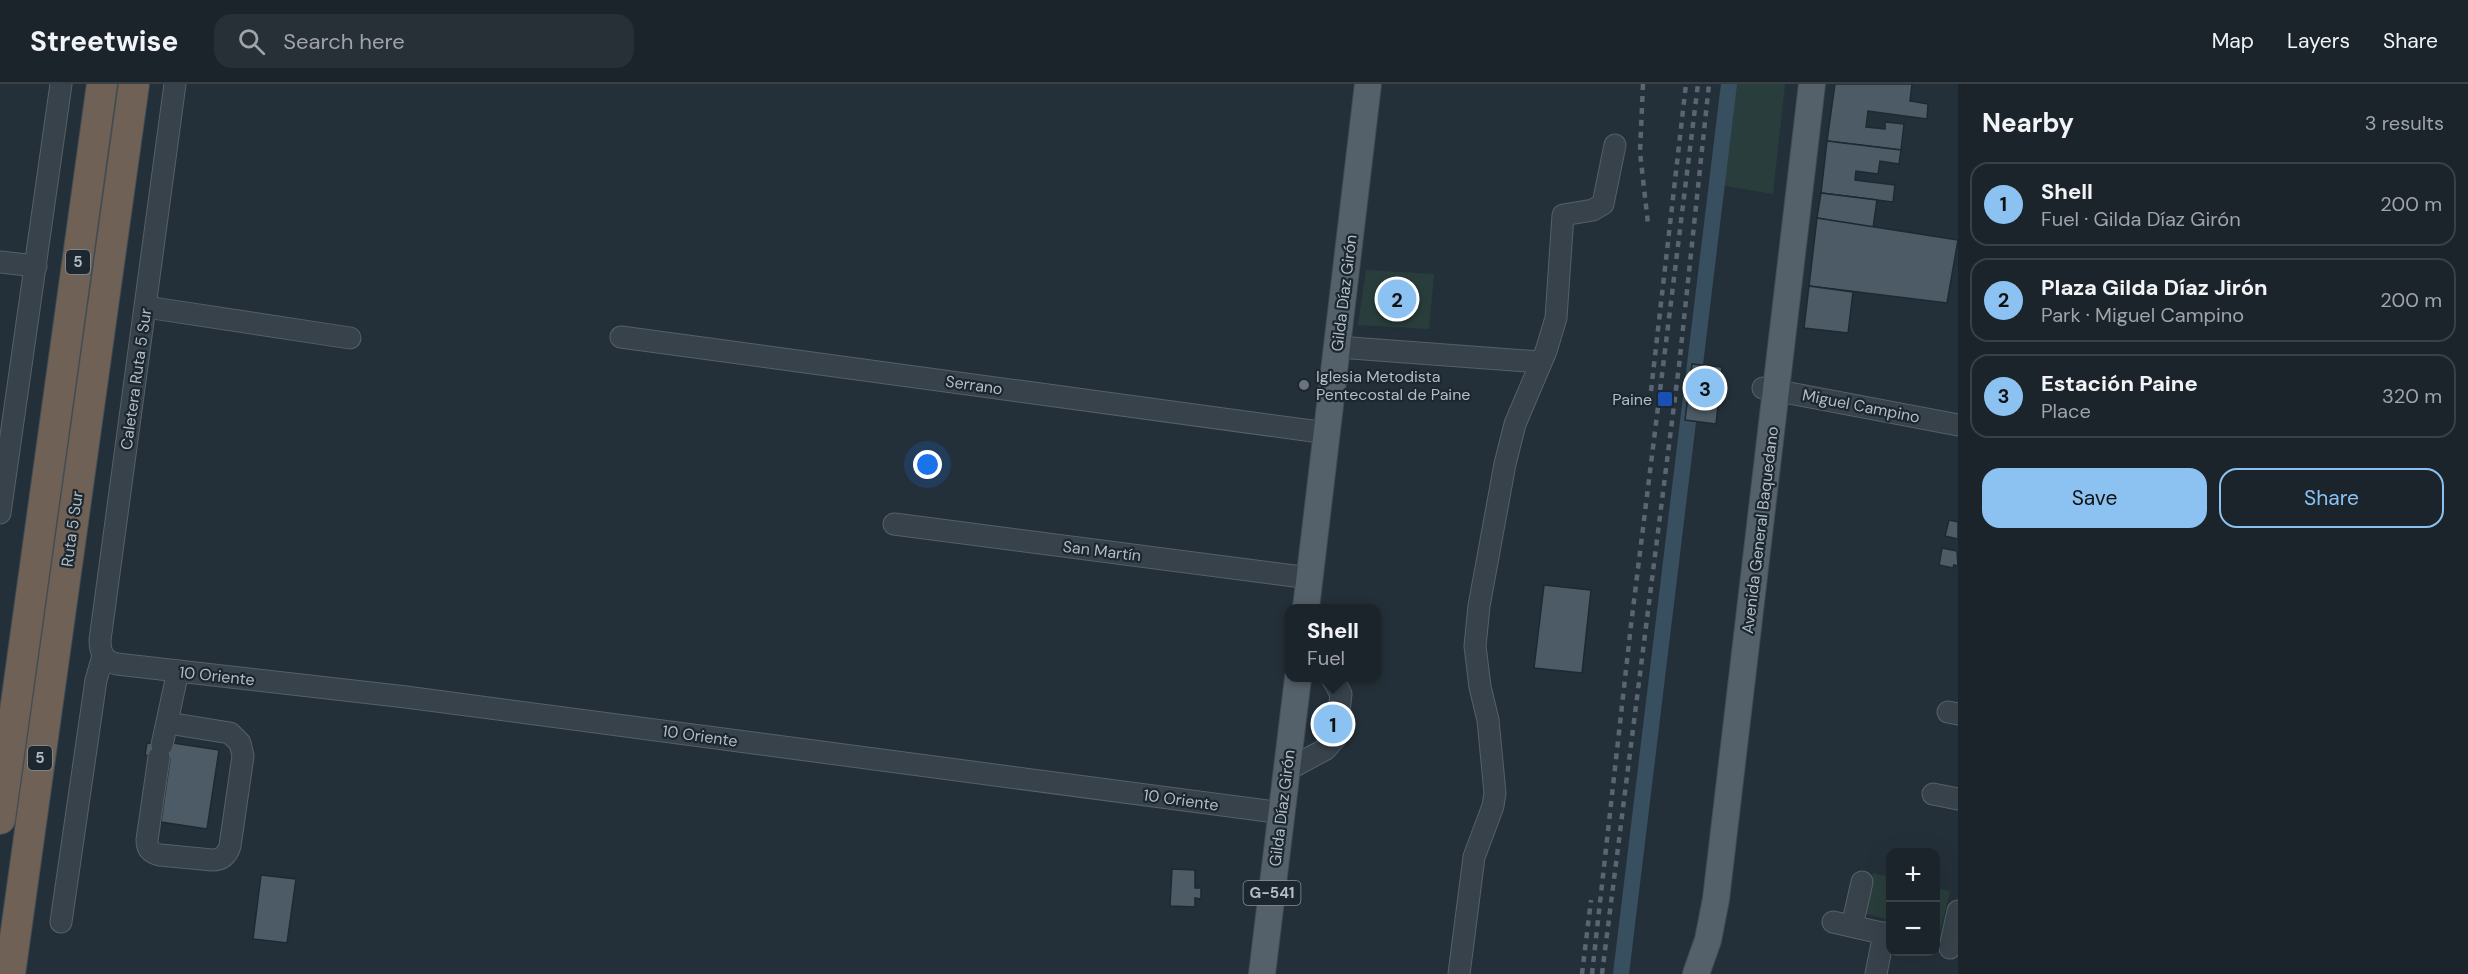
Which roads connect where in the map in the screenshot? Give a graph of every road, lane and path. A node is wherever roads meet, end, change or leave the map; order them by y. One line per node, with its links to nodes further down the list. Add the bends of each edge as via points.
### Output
1 (61, 84): 10 (street)
2 (102, 84): 23 (highway, Ruta 5 Sur / 5)
3 (134, 84): 41 (highway, Ruta 5 Sur / 5)
4 (175, 84): 11 (street, Caletera Ruta 5 Sur)
5 (1368, 84): 14 (main road, Gilda Díaz Girón)
6 (1799, 84): 16 (main road, Avenida General Baquedano)
7 (1812, 84): 16 (main road, Avenida General Baquedano)
8 (1615, 145): 15 (street, via 1603,204 1593,210 1563,215 1556,318)
9 (0, 262): 10 (street)
10 (36, 266): 19 (street)
11 (146, 307): 13 (street); 24 (street, Caletera Ruta 5 Sur, via 100,640)
12 (621, 337): 18 (street, Serrano)
13 (350, 338)
14 (1338, 346): 15 (street); 18 (main road, Gilda Díaz Girón)
15 (1540, 362): 43 (street, via 1515,424 1479,606 1475,646 1494,764 1493,806 1474,857)
16 (1770, 389): 17 (street, Miguel Campino); 44 (main road, Avenida General Baquedano)
17 (1958, 425)
18 (1327, 433): 21 (main road, Gilda Díaz Girón)
19 (0, 513)
20 (894, 524): 21 (street, San Martín)
21 (1310, 578): 22 (main road, Gilda Díaz Girón)
22 (1307, 604)
23 (24, 647): 29 (highway); 34 (highway, Ruta 5 Sur / 5)
24 (110, 660): 25 (street, 10 Oriente); 37 (street, Caletera Ruta 5 Sur, via 96,680)
25 (178, 671): 28 (street); 33 (street, 10 Oriente)
26 (1298, 682): 30 (main road, Gilda Díaz Girón)
27 (1336, 682): 30 (street, via 1341,694 1336,737 1326,749)
28 (168, 723): 28 (street, via 231,733 240,743 243,756 230,846 220,859 160,855 148,847 160,751)
29 (0, 745)
30 (1287, 770): 33 (main road, Gilda Díaz Girón)
31 (1933, 794): 32 (street)
32 (1958, 799)
33 (1282, 813): 42 (main road, Gilda Díaz Girón / G-541)
34 (0, 819)
35 (1862, 882): 38 (street, via 1842,924)
36 (1958, 911): 40 (street)
37 (61, 922)
38 (1886, 934)
39 (1886, 938): 45 (street)
40 (1948, 947)
41 (10, 974)
42 (1262, 974)
43 (1460, 974)
44 (1695, 974)
45 (1876, 974)

